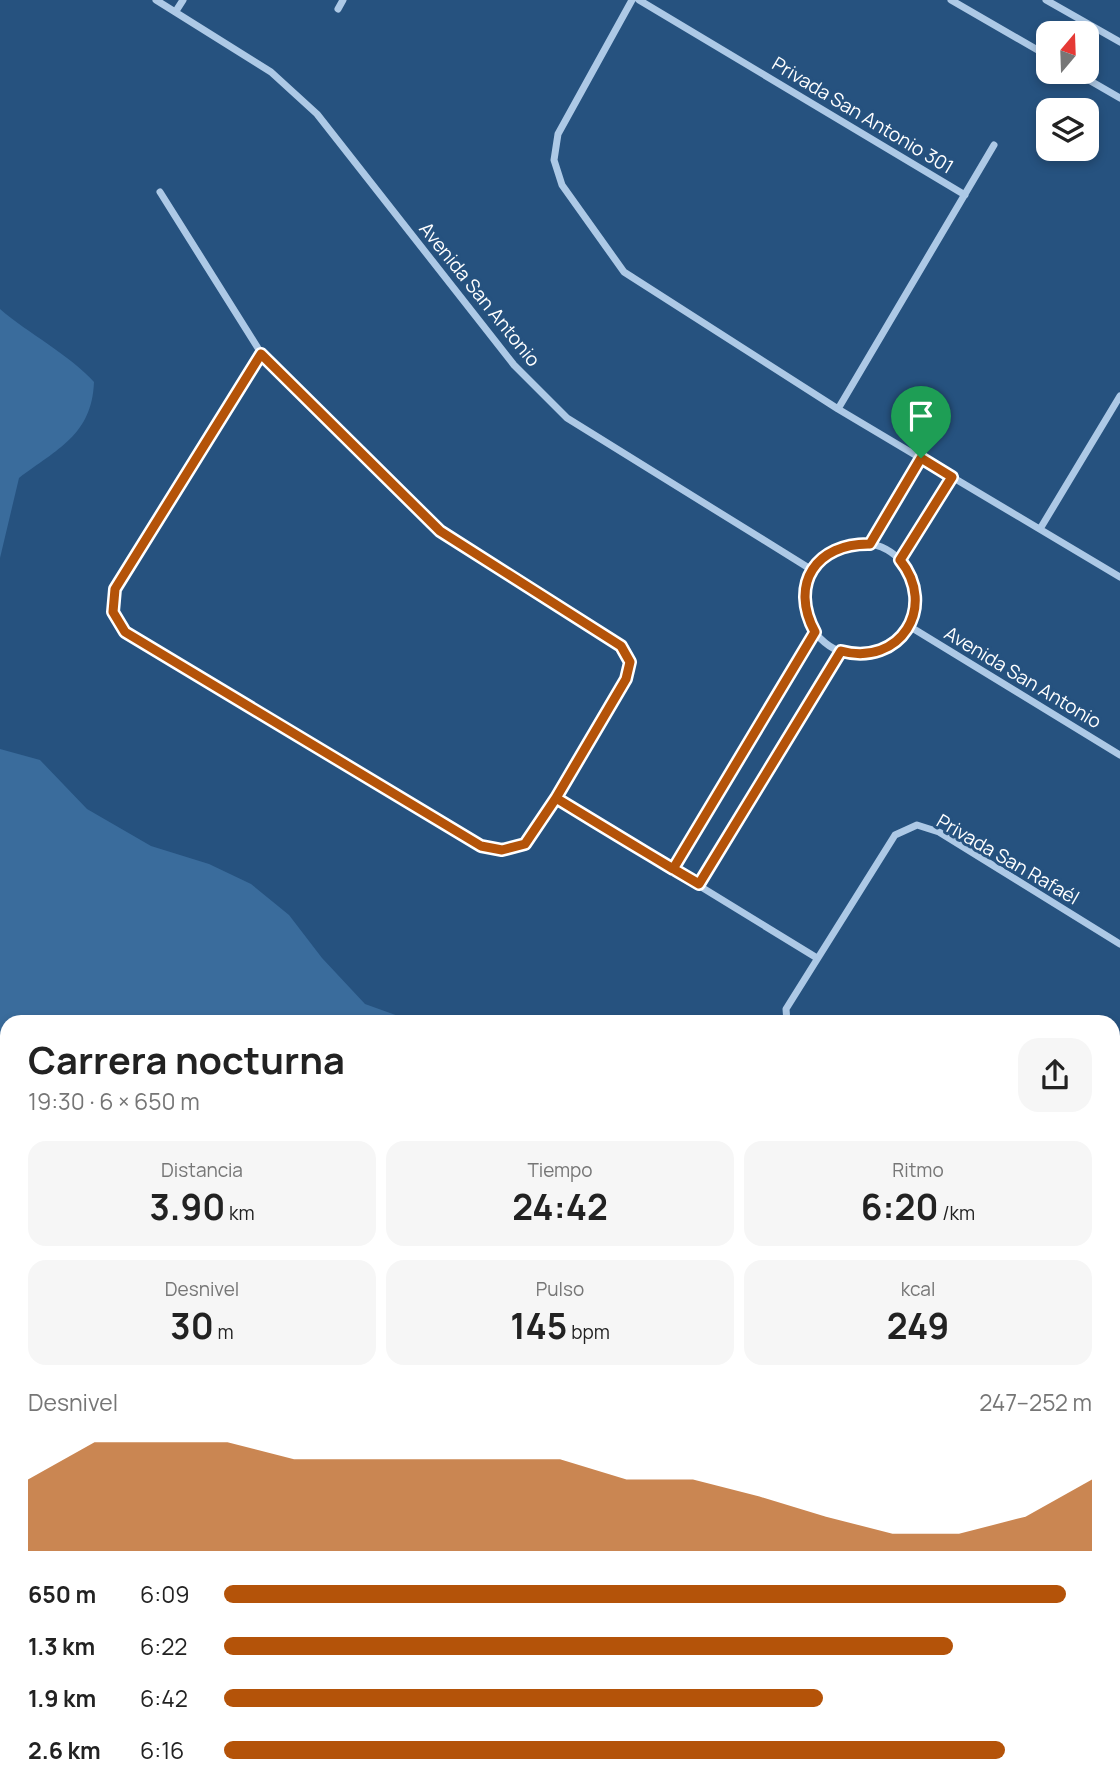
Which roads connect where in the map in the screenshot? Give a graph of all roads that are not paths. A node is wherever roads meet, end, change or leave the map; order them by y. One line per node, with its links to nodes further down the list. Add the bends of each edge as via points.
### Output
1 (156, 0): 9 (street, Avenida San Antonio)
2 (183, 0): 9 (street)
3 (343, 0): 8 (street)
4 (632, 0): 19 (street, via 558,134 554,160 562,185 624,272)
5 (639, 0): 16 (street, Privada San Antonio 301)
6 (951, 0): 11 (street)
7 (1046, 0): 10 (street)
8 (338, 9)
9 (176, 11): 25 (street, Avenida San Antonio, via 271,72 317,114 513,365 566,418)
10 (1120, 42)
11 (1036, 49)
12 (1096, 84): 13 (street)
13 (1120, 98)
14 (994, 145): 16 (street)
15 (160, 192): 17 (street)
16 (965, 194): 19 (street, Privada San Antonio 301)
17 (261, 354): 31 (street, via 440,531 621,646 630,662 626,679); 31 (street, via 115,589 113,612 125,632 481,846 502,850 525,844)
18 (1120, 396): 22 (street)
19 (838, 409): 20 (street)
20 (921, 458): 21 (street); 23 (street)
21 (952, 477): 22 (street); 24 (street)
22 (1040, 529): 26 (street)
23 (870, 544): 24 (street); 25 (street, via 837,548)
24 (900, 560): 27 (street, via 915,591)
25 (812, 570): 28 (street, via 804,601)
26 (1120, 577)
27 (909, 626): 29 (street, via 880,651); 30 (street, Avenida San Antonio)
28 (815, 632): 29 (street); 32 (street)
29 (841, 651): 33 (street)
30 (1120, 755)
31 (556, 798): 32 (street)
32 (673, 869): 33 (street)
33 (699, 884): 35 (street)
34 (1120, 944): 35 (street, Privada San Rafaél, via 939,832 917,825 895,835)
35 (817, 958): 36 (street, Privada San Rafaél)
36 (786, 1015)

